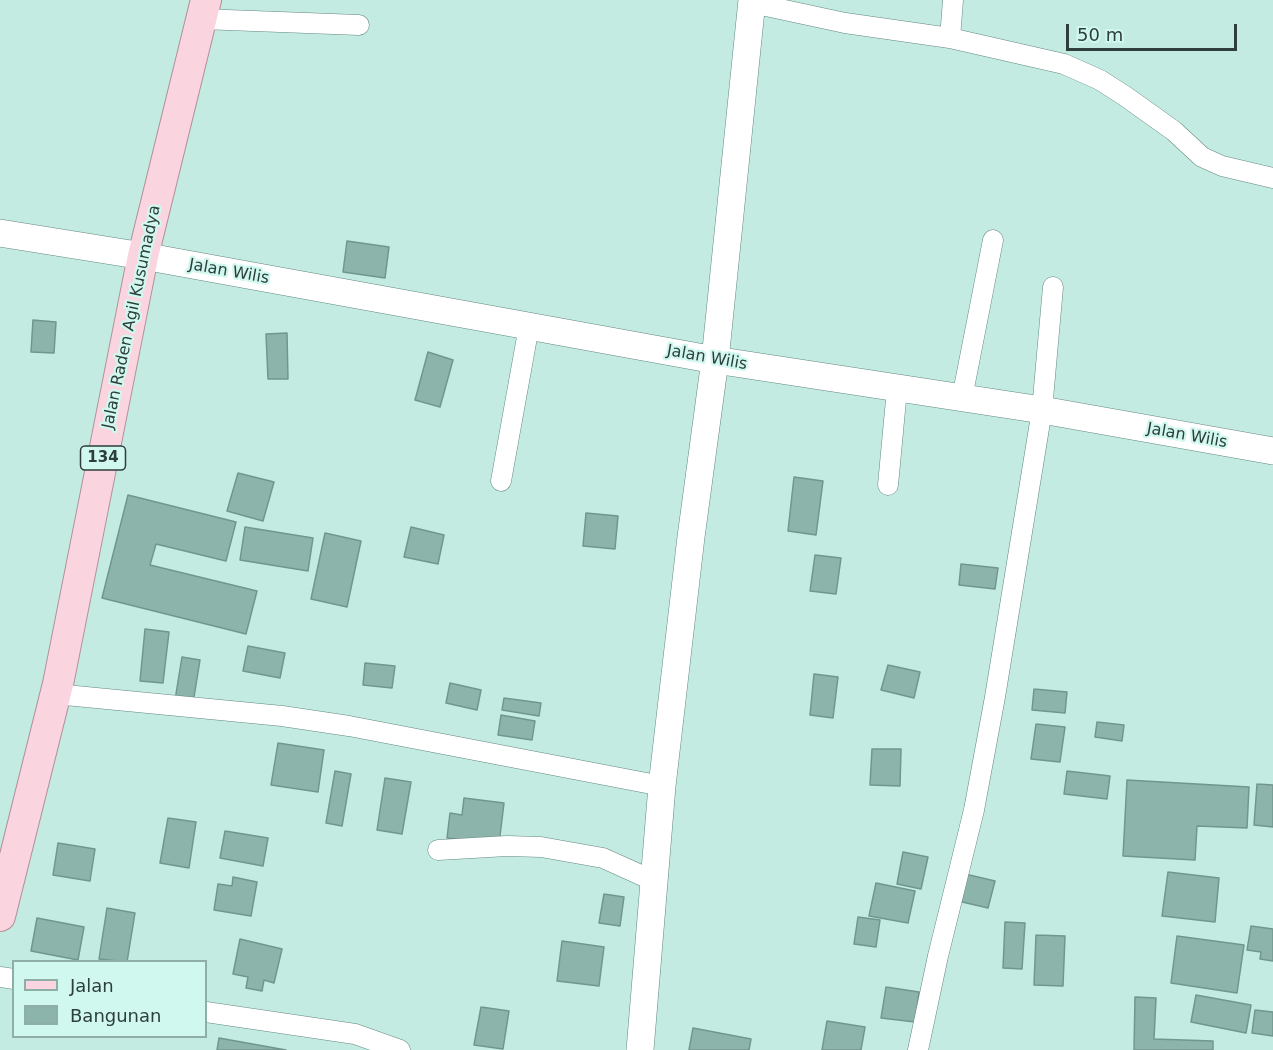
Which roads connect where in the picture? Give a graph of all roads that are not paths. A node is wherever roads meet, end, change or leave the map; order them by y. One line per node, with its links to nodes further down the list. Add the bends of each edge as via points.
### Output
1 (953, 0): 5 (street)
2 (752, 2): 5 (street, via 845,23); 12 (main road)
3 (204, 10): 4 (street); 9 (main road, Jalan Raden Agil Kusumadya / 134)
4 (359, 25)
5 (950, 38): 6 (street, via 1064,64 1100,80 1174,131 1202,157)
6 (1273, 178)
7 (0, 232): 9 (main road, Jalan Wilis)
8 (993, 240): 14 (street)
9 (143, 256): 11 (main road, Jalan Wilis); 19 (main road, Jalan Raden Agil Kusumadya / 134)
10 (1053, 287): 15 (street)
11 (530, 326): 12 (main road, Jalan Wilis); 17 (street)
12 (715, 360): 13 (main road, Jalan Wilis); 20 (main road)
13 (897, 389): 14 (main road, Jalan Wilis); 18 (street)
14 (962, 398): 15 (main road, Jalan Wilis)
15 (1042, 410): 16 (main road, Jalan Wilis); 27 (street, via 974,810)
16 (1273, 451)
17 (501, 481)
18 (888, 484)
19 (55, 694): 20 (street, via 349,726); 23 (main road, Jalan Raden Agil Kusumadya / 134)
20 (662, 786): 22 (main road)
21 (438, 850): 22 (street, via 541,848 603,858)
22 (654, 881): 26 (main road)
23 (0, 916)
24 (207, 1012): 25 (street, via 355,1034)
25 (400, 1050)
26 (640, 1050)
27 (918, 1050)

